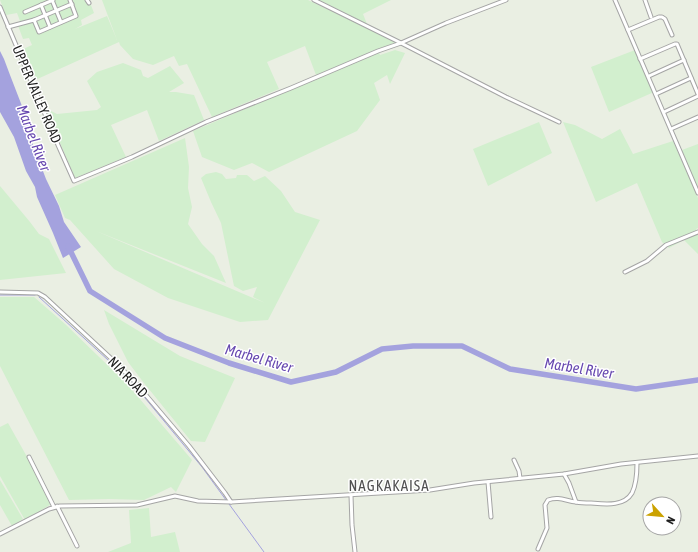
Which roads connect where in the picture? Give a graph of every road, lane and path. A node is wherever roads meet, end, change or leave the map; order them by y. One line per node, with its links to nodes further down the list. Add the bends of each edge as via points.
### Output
1 (53, 0): 8 (street); 10 (street)
2 (70, 0): 7 (street)
3 (314, 0): 20 (street)
4 (506, 0): 20 (street)
5 (615, 0): 18 (street)
6 (645, 0): 13 (street)
7 (72, 4): 10 (street); 15 (street, via 76,16)
8 (41, 5): 11 (street); 12 (street)
9 (0, 7): 16 (street, UPPER VALLEY ROAD)
10 (56, 10): 12 (street); 15 (street)
11 (25, 12)
12 (45, 16): 14 (street); 17 (street)
13 (651, 17)
14 (34, 20): 16 (street); 17 (street, via 39,32)
15 (61, 22): 17 (street)
16 (8, 27): 20 (street, UPPER VALLEY ROAD, via 74,181 206,122)
17 (50, 27)
18 (628, 30): 19 (street, via 662,17); 21 (street)
19 (672, 35)
20 (401, 43): 29 (street)
21 (640, 59): 22 (street, via 676,43); 23 (street)
22 (684, 60): 23 (street); 24 (street)
23 (649, 76): 25 (street)
24 (691, 78): 25 (street); 26 (street)
25 (656, 94): 27 (street)
26 (698, 95): 27 (street)
27 (664, 112): 30 (street)
28 (698, 117): 30 (street)
29 (559, 122)
30 (671, 129): 31 (street)
31 (698, 193)
32 (698, 232): 33 (street, via 666,245 648,261)
33 (625, 272)
34 (0, 292): 43 (street, NIA ROAD, via 34,293 46,298 134,381)
35 (698, 456): 38 (street)
36 (29, 457): 45 (street)
37 (514, 460): 40 (street)
38 (637, 463): 39 (street); 44 (street, via 633,492 624,500 605,504)
39 (564, 474): 40 (street); 44 (street)
40 (520, 478): 41 (street)
41 (488, 482): 42 (street, via 430,490); 46 (street)
42 (351, 495): 43 (street); 50 (street)
43 (231, 502): 45 (street, via 198,501 175,496 138,505)
44 (576, 502): 49 (street, via 562,498 547,501 547,528)
45 (56, 507): 47 (street); 48 (street)
46 (491, 517)
47 (0, 534)
48 (77, 546)
49 (538, 549)
50 (355, 552)

